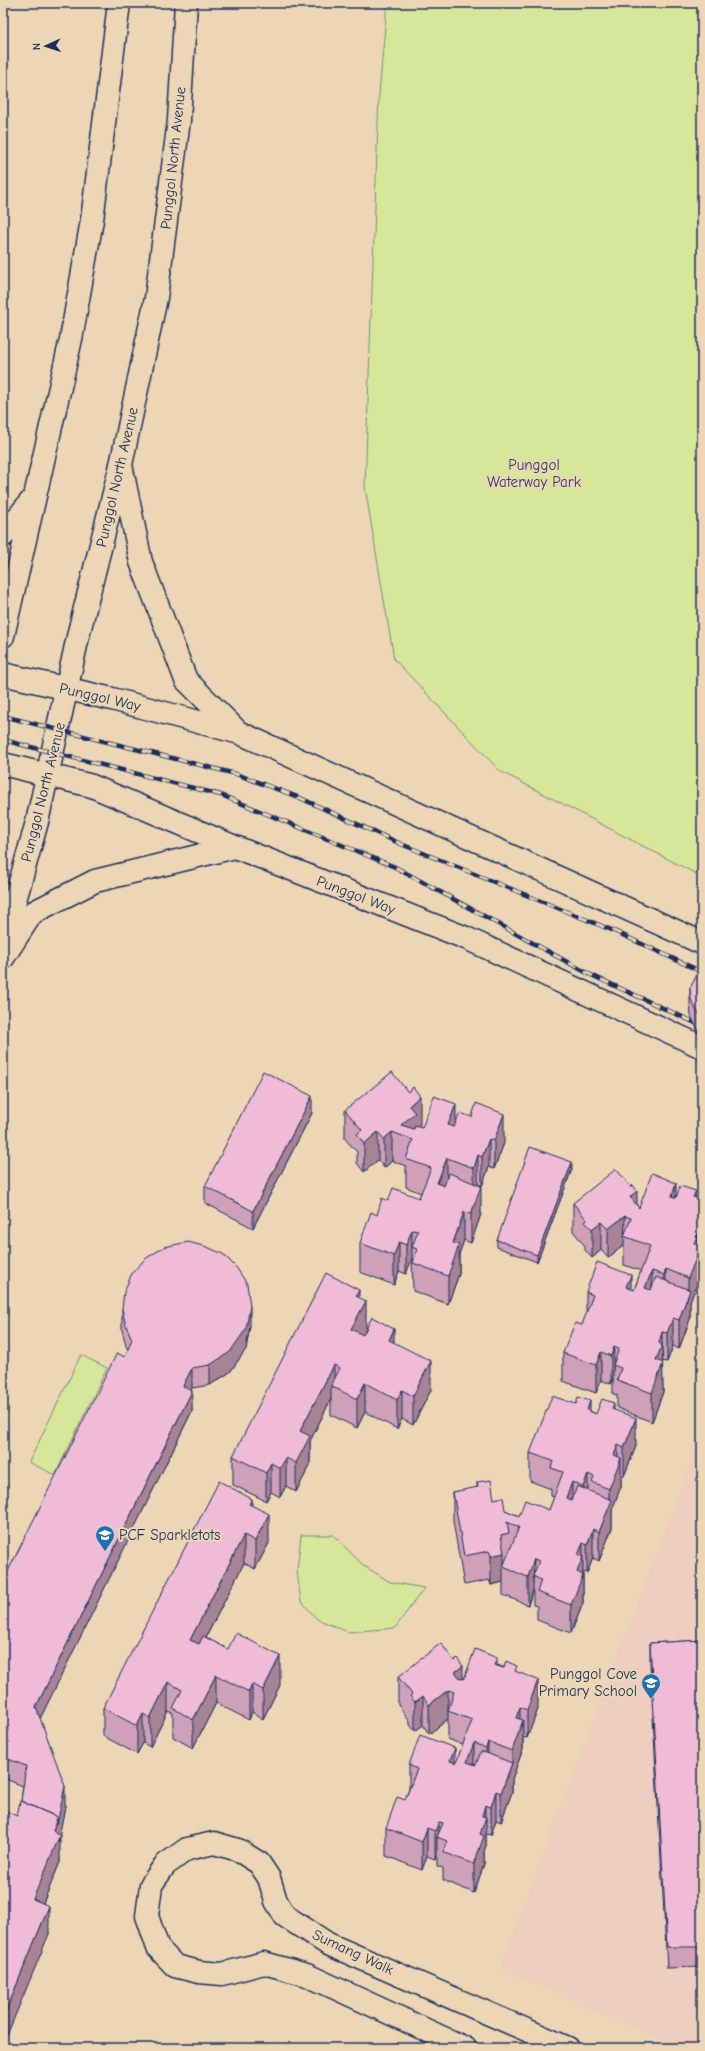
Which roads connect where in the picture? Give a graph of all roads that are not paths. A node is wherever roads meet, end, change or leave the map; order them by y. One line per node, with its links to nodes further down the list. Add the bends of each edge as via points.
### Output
1 (119, 3): 4 (main road, via 92,220 71,339)
2 (186, 3): 3 (main road, Punggol North Avenue, via 179,120 156,298)
3 (121, 465): 8 (main road, Punggol North Avenue); 9 (main road, via 141,562 186,680)
4 (35, 494): 5 (main road); 6 (main road)
5 (3, 536)
6 (3, 636)
7 (3, 674): 8 (main road, Punggol Way)
8 (67, 689): 9 (main road, Punggol Way); 11 (main road, Punggol North Avenue)
9 (240, 733): 14 (main road, Punggol Way)
10 (3, 764): 11 (main road, Punggol Way)
11 (48, 775): 12 (main road, Punggol Way, via 92,786); 13 (main road, Punggol North Avenue)
12 (235, 847): 15 (main road, via 95,881 32,913); 16 (main road, Punggol Way, via 466,938)
13 (3, 943)
14 (702, 943)
15 (3, 958)
16 (702, 1047)
17 (465, 2048): 18 (main road, Sumang Walk, via 307,1975 264,1963 222,1974 175,1966 158,1948 147,1916 151,1885 166,1865 187,1849 214,1843 238,1850 259,1863 269,1878 276,1901 285,1916 328,1944)
18 (568, 2048)

